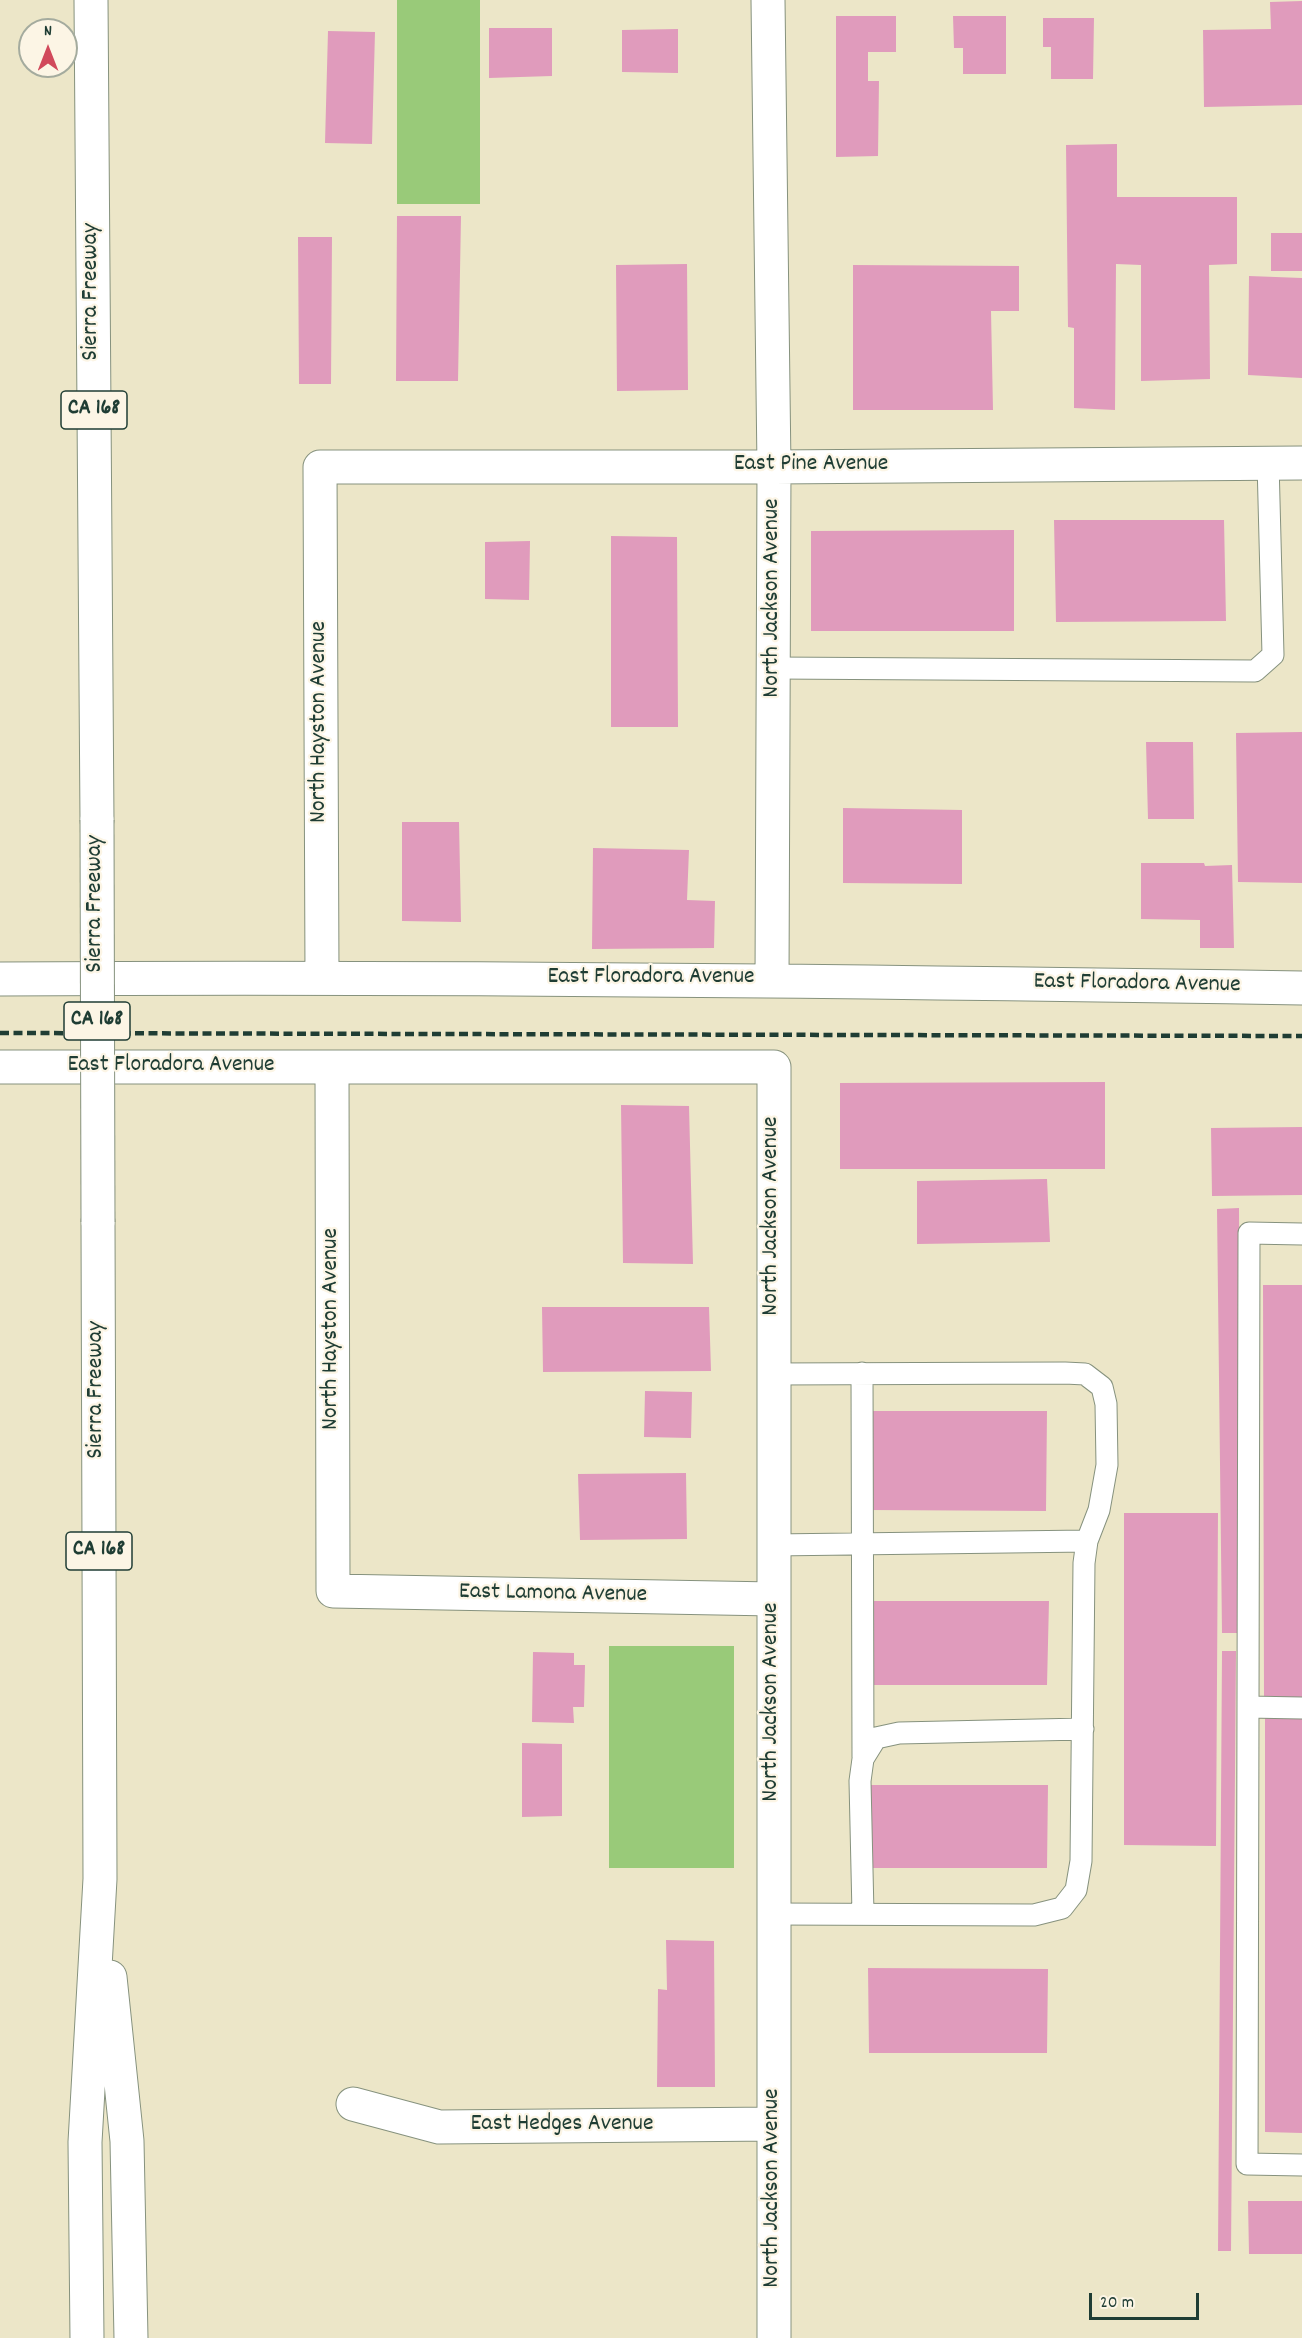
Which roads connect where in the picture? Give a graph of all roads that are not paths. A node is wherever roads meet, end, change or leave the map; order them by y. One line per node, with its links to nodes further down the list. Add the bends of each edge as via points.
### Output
1 (91, 0): 27 (main road, Sierra Freeway / CA 168, bridge)
2 (768, 0): 6 (main road, North Jackson Avenue)
3 (1268, 462): 4 (main road, East Pine Avenue); 6 (main road, East Pine Avenue); 7 (lane, via 1273,655 1255,671)
4 (1302, 463)
5 (320, 467): 6 (main road, East Pine Avenue); 8 (main road, North Hayston Avenue)
6 (774, 467): 7 (main road, North Jackson Avenue)
7 (774, 668): 10 (main road, North Jackson Avenue)
8 (322, 977): 9 (main road, East Floradora Avenue); 10 (main road, East Floradora Avenue)
9 (0, 979)
10 (772, 980): 11 (main road, East Floradora Avenue)
11 (1302, 988)
12 (0, 1067): 13 (main road, East Floradora Avenue)
13 (332, 1067): 14 (main road, East Floradora Avenue); 21 (main road, North Hayston Avenue)
14 (774, 1067): 17 (main road, North Jackson Avenue)
15 (1302, 1234): 23 (lane, via 1249,1233)
16 (862, 1373): 17 (lane); 18 (lane, via 1085,1374 1102,1387 1107,1465 1099,1510); 19 (lane)
17 (773, 1374): 20 (main road, North Jackson Avenue)
18 (1087, 1540): 19 (lane); 25 (lane)
19 (862, 1544): 20 (lane); 26 (lane)
20 (773, 1545): 22 (main road, North Jackson Avenue)
21 (333, 1592): 22 (main road, East Lamona Avenue)
22 (773, 1599): 28 (main road, North Jackson Avenue)
23 (1248, 1707): 24 (lane); 32 (lane, via 1247,2164)
24 (1302, 1708)
25 (1083, 1729): 26 (lane, via 899,1733 876,1738); 29 (lane, via 1081,1861 1076,1890 1062,1908 1034,1914)
26 (863, 1759): 29 (lane)
27 (100, 1879): 33 (main road, via 85,2142); 34 (main road, via 127,2141)
28 (773, 1914): 29 (lane); 31 (main road, North Jackson Avenue)
29 (863, 1914)
30 (353, 2104): 31 (main road, East Hedges Avenue, via 439,2127)
31 (774, 2124): 35 (main road, North Jackson Avenue)
32 (1302, 2164)
33 (87, 2338)
34 (131, 2338)
35 (774, 2338)

